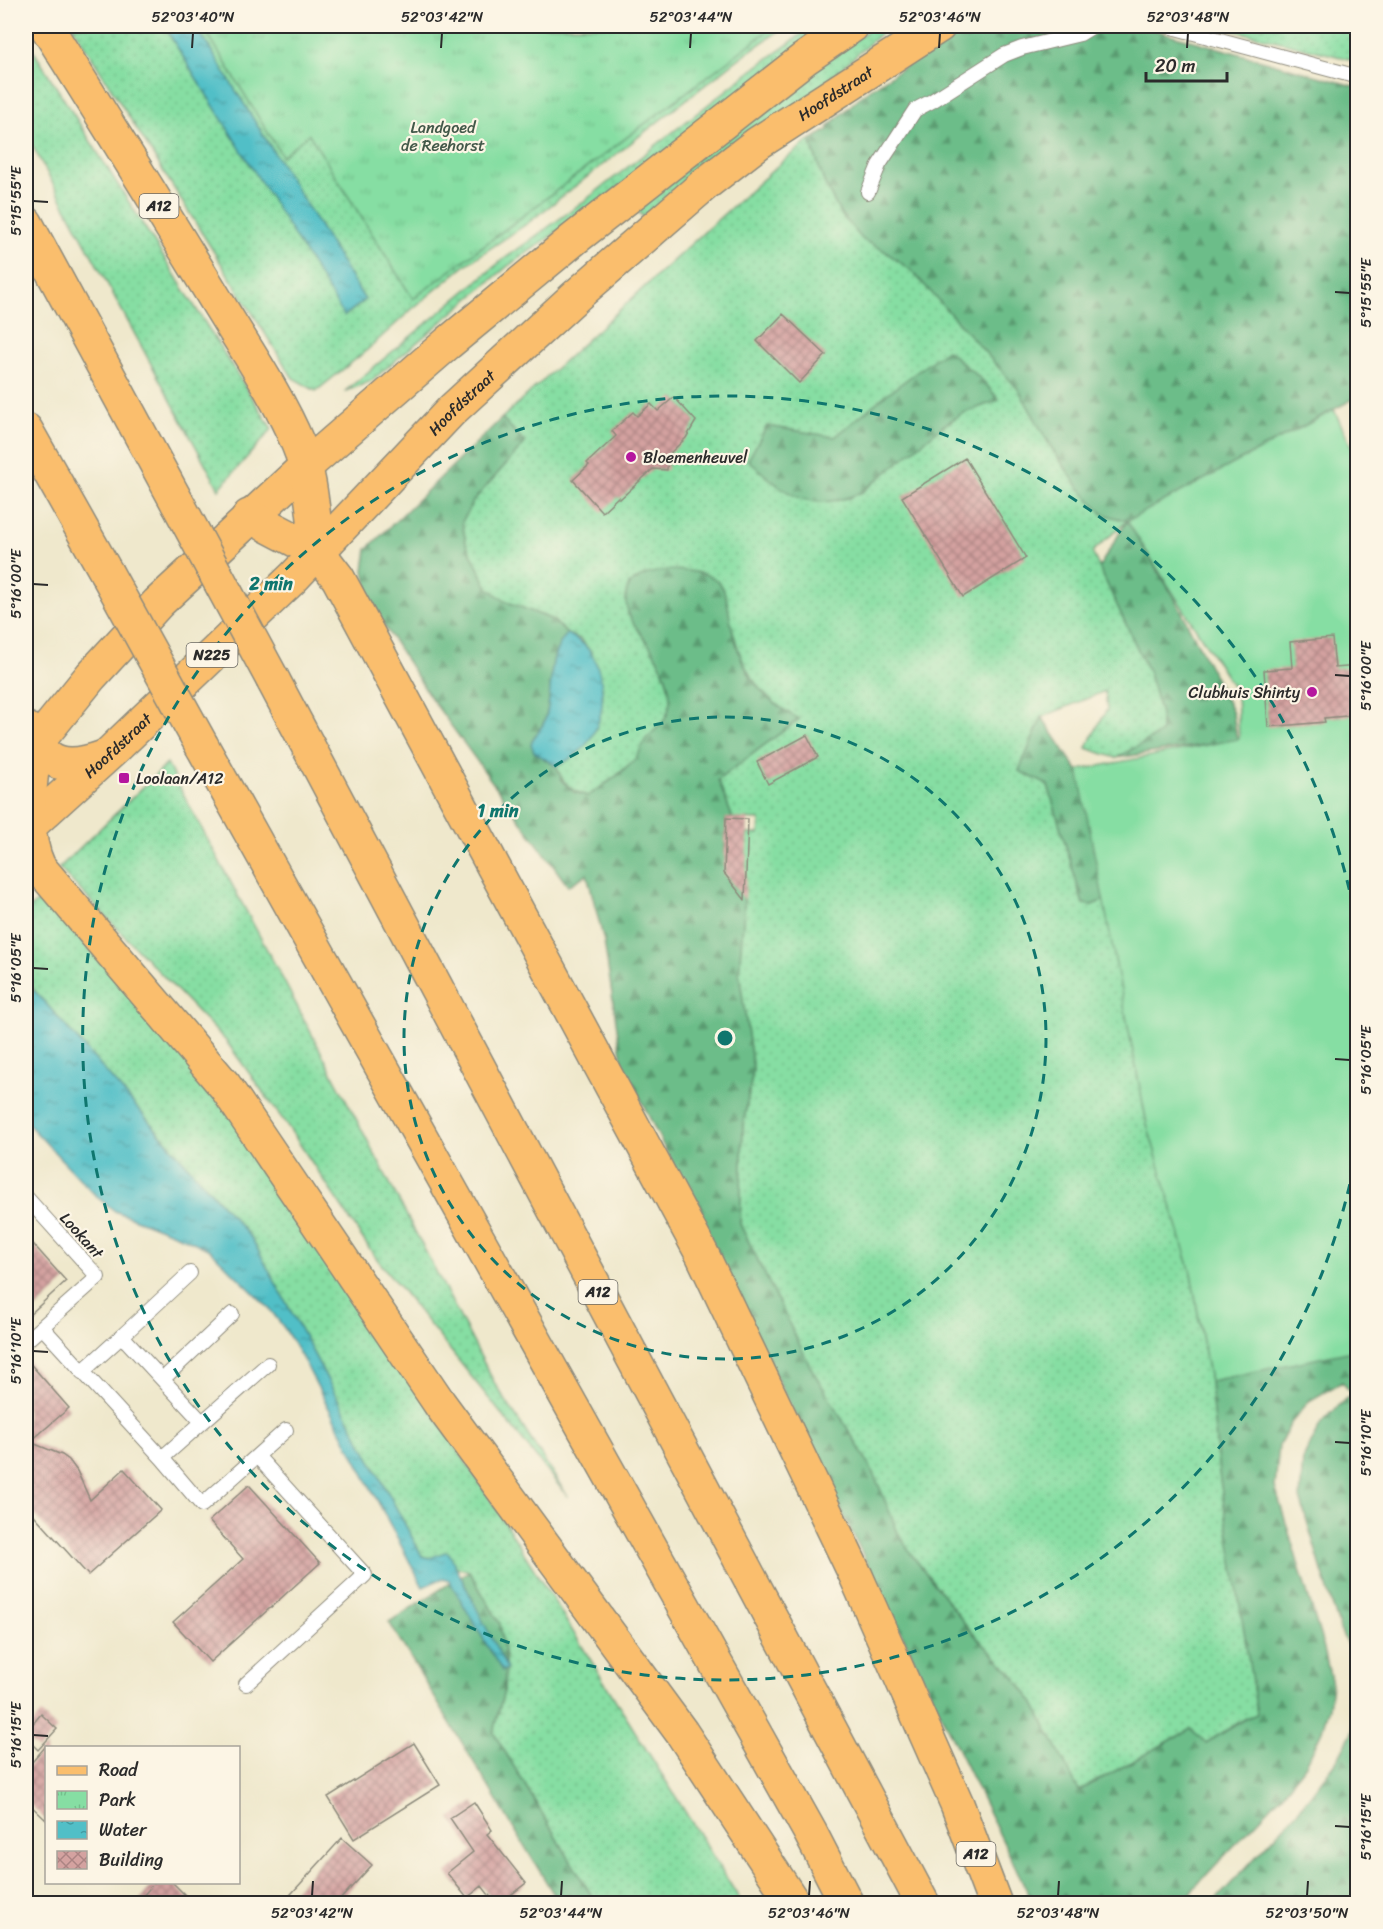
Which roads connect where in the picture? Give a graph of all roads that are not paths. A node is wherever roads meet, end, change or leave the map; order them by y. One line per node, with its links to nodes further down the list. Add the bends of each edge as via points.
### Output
1 (46, 26): 10 (main road, A12, via 269,389 298,444)
2 (852, 26): 10 (main road, via 574,239)
3 (939, 26): 12 (main road, Hoofdstraat, via 758,143 705,184 453,410)
4 (1094, 26): 7 (lane, via 1080,34 1004,55 915,110 879,165)
5 (1168, 26): 6 (lane)
6 (1358, 77)
7 (868, 192)
8 (26, 223): 33 (main road, A12, bridge)
9 (26, 430): 32 (main road, bridge)
10 (305, 467): 11 (main road); 12 (main road)
11 (249, 516): 12 (main road); 13 (main road, via 158,603)
12 (318, 552): 14 (main road, Hoofdstraat / N225); 34 (main road, A12, via 338,578 702,1254 856,1576 957,1804)
13 (29, 742): 14 (main road, via 57,762 69,765); 15 (main road)
14 (104, 757): 15 (main road, Hoofdstraat / N225)
15 (27, 827): 16 (main road)
16 (32, 863): 31 (main road, via 225,1086 440,1404 682,1734)
17 (26, 1197): 20 (lane, Lookant, via 98,1276)
18 (190, 1273): 21 (lane)
19 (232, 1314): 25 (lane)
20 (42, 1327): 22 (lane, Lookant); 24 (lane)
21 (122, 1336): 24 (lane); 25 (lane)
22 (26, 1341)
23 (268, 1364): 26 (lane)
24 (82, 1372): 29 (lane)
25 (163, 1378): 26 (lane)
26 (202, 1422): 29 (lane)
27 (286, 1430): 28 (lane)
28 (257, 1456): 29 (lane, via 202,1505); 30 (lane, via 365,1575)
29 (162, 1458)
30 (246, 1684)
31 (794, 1904)
32 (847, 1904)
33 (923, 1904)
34 (995, 1904)

